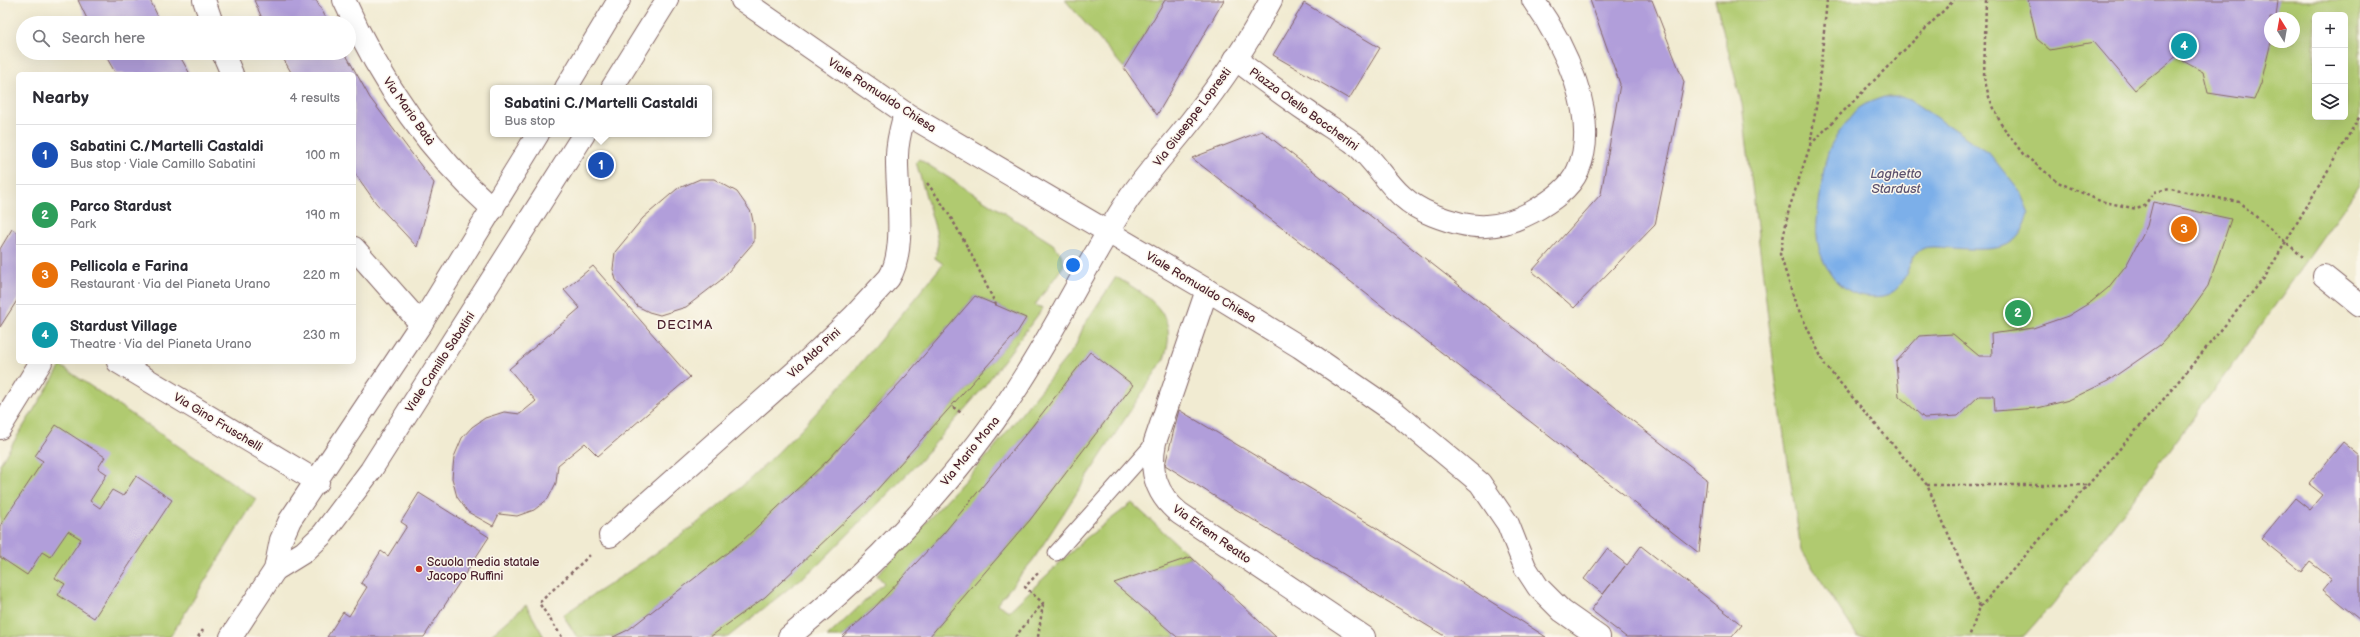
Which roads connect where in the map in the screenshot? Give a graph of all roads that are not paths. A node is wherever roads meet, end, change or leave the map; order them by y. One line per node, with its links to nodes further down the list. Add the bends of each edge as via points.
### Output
1 (204, 0): 8 (street)
2 (344, 0): 9 (street, Via Mario Batà)
3 (619, 0): 14 (street)
4 (667, 0): 15 (street)
5 (742, 0): 16 (street, Viale Romualdo Chiesa)
6 (1271, 0): 11 (street, Via Giuseppe Lopresti)
7 (1533, 0): 11 (street, Piazza Otello Boccherini, via 1555,34 1571,70 1580,96 1585,133 1578,170 1567,186 1547,203 1507,224 1468,226 1420,209 1395,191 1353,143)
8 (210, 16)
9 (352, 16)
10 (356, 24): 19 (street, Via Mario Batà, via 405,109 456,174)
11 (1235, 59): 20 (street, Via Giuseppe Lopresti)
12 (226, 60): 13 (street)
13 (231, 72)
14 (568, 85)
15 (614, 85)
16 (905, 113): 20 (street, Viale Romualdo Chiesa); 31 (street, Via Aldo Pini, via 897,156 900,194 894,272 854,316 805,363)
17 (536, 137): 19 (street, Viale Camillo Sabatini)
18 (582, 137): 33 (street, Viale Camillo Sabatini, via 371,470 323,534 304,552)
19 (493, 209): 25 (street, Viale Camillo Sabatini)
20 (1108, 231): 23 (street, Viale Romualdo Chiesa); 35 (street, Via Mario Mona, via 1035,360 983,438 909,522 835,597)
21 (356, 250): 25 (street)
22 (2324, 276): 24 (street)
23 (1207, 290): 29 (street, Via Efrem Reatto); 37 (street, Viale Romualdo Chiesa, via 1360,386 1473,476 1502,512 1525,567 1538,587 1562,611)
24 (2360, 305)
25 (421, 324): 30 (street, Viale Camillo Sabatini)
26 (40, 364): 28 (street)
27 (121, 364): 30 (street, Via Gino Fruschelli)
28 (0, 428)
29 (1155, 442): 32 (lane); 36 (street, Via Efrem Reatto, via 1152,460 1155,482 1172,507)
30 (318, 482): 33 (street, Viale Camillo Sabatini, via 290,520)
31 (610, 536)
32 (1056, 552)
33 (275, 570): 34 (street, Viale Camillo Sabatini)
34 (231, 637)
35 (789, 637)
36 (1364, 637)
37 (1599, 637)

